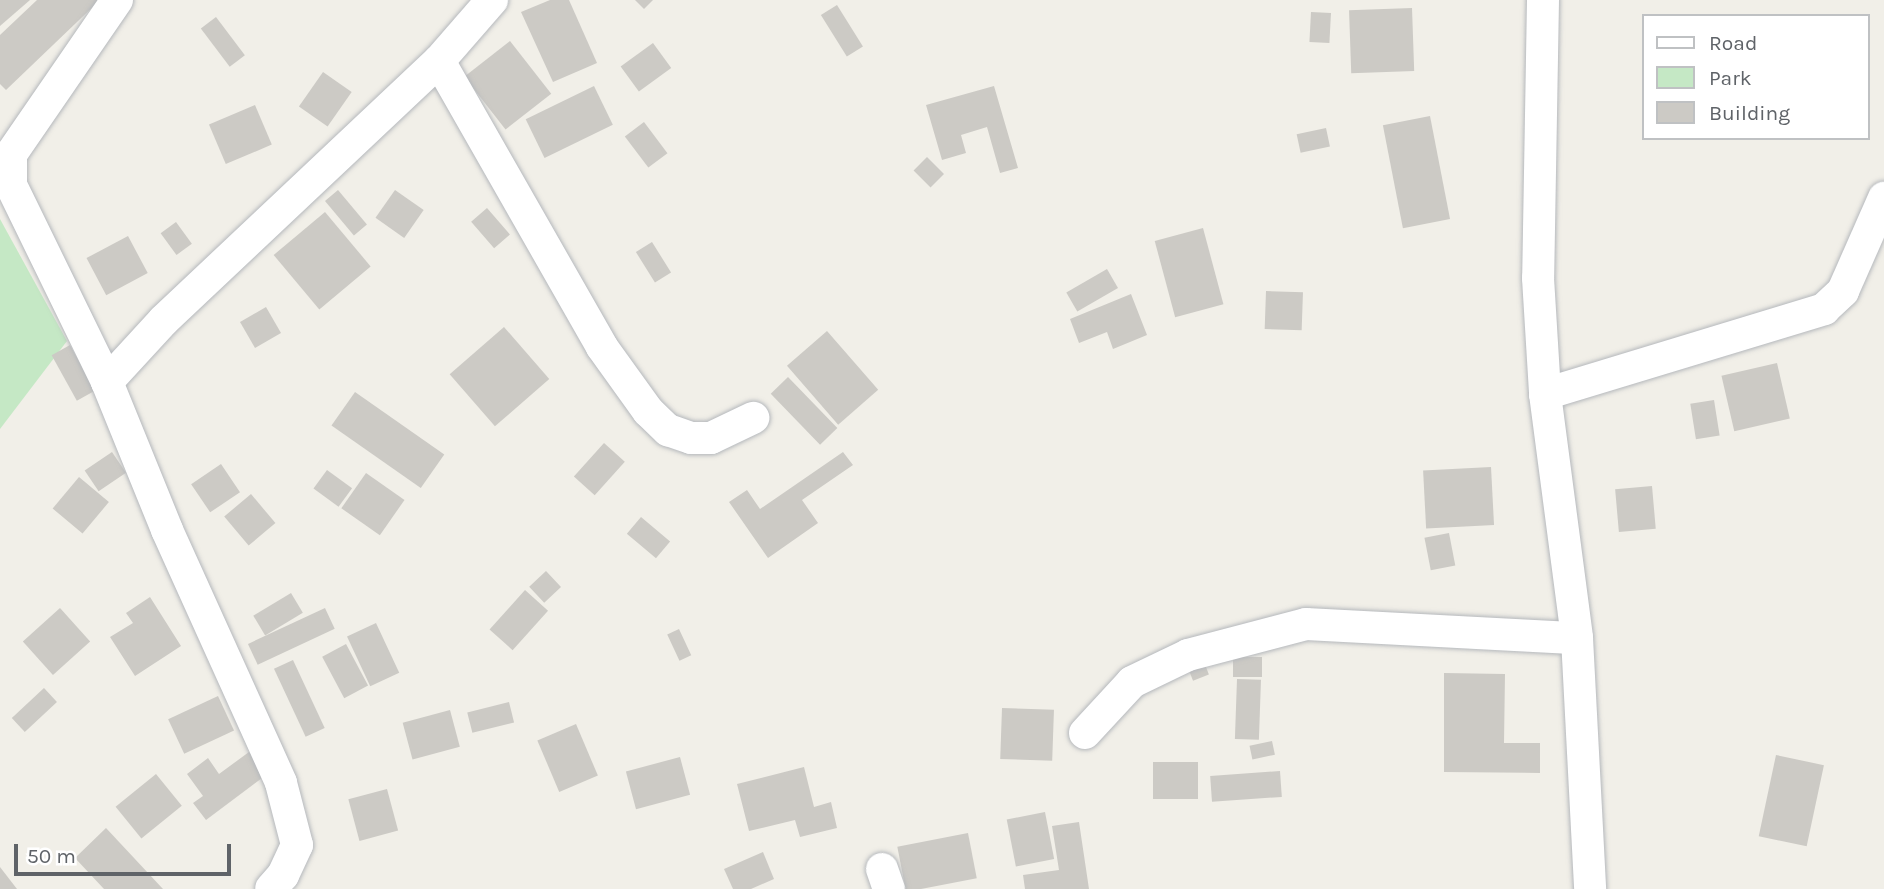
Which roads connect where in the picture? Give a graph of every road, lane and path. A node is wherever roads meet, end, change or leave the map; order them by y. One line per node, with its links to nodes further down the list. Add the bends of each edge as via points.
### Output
1 (117, 0): 6 (street, via 11,154 8,168 11,186)
2 (492, 0): 4 (street)
3 (1543, 0): 7 (street, via 1538,278)
4 (439, 61): 6 (street, via 164,320); 8 (street, via 601,347 648,411 668,430 691,438 711,438)
5 (1884, 198): 7 (street, via 1843,291 1824,309)
6 (107, 382): 11 (street, via 167,530 281,783 297,845 284,875)
7 (1545, 394): 9 (street)
8 (753, 418)
9 (1577, 638): 10 (street, via 1306,624 1188,655 1132,682); 12 (street)
10 (1085, 733)
11 (271, 889)
12 (1590, 889)

